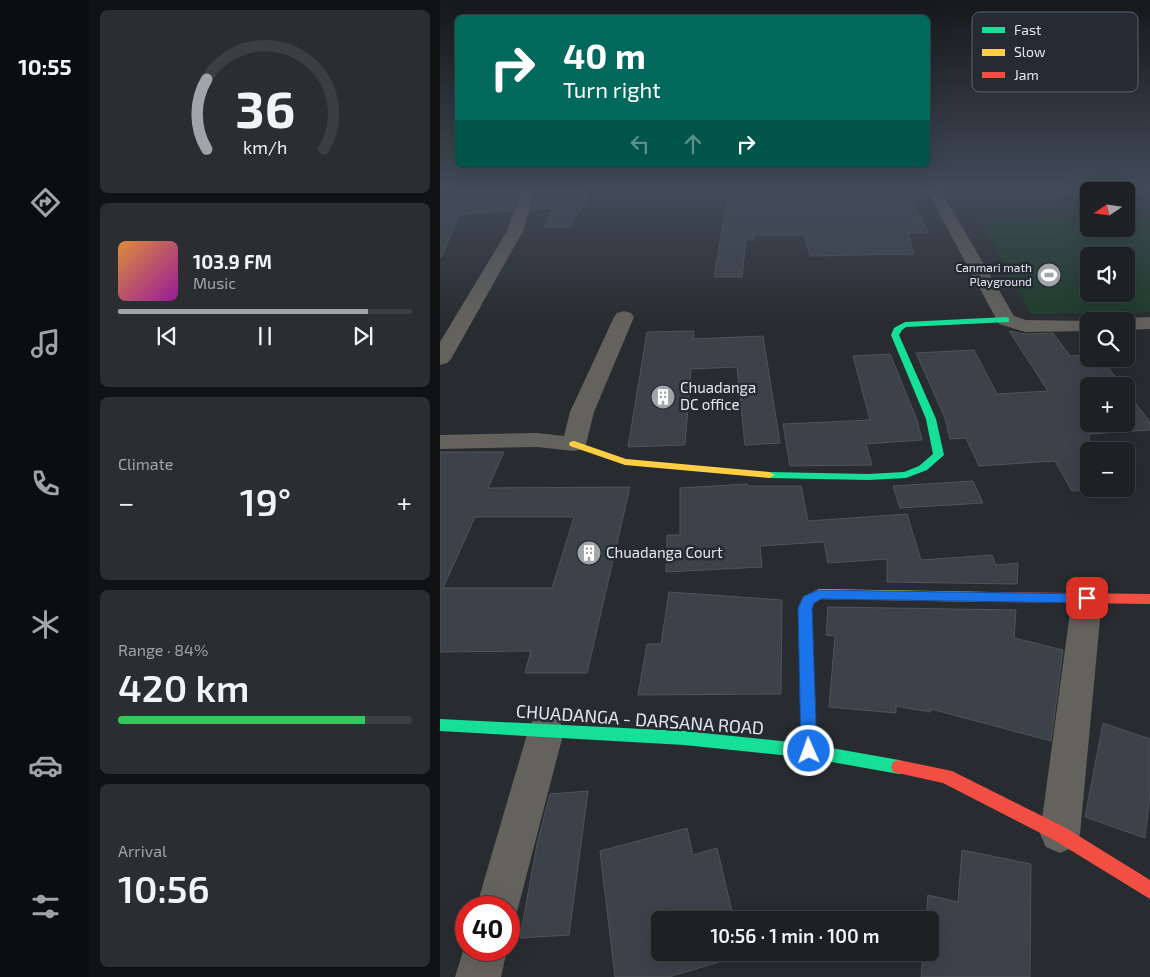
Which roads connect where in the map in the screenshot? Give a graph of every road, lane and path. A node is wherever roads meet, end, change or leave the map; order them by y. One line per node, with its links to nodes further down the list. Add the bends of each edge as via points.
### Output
1 (513, 235): 8 (street)
2 (959, 235): 4 (street)
3 (624, 317): 10 (street, via 582,412)
4 (1006, 320): 6 (street, via 1025,326); 10 (street, via 898,328 895,335 931,418 939,455 923,468 906,475 752,475 625,462)
5 (1150, 323): 7 (street)
6 (1080, 324)
7 (1135, 324)
8 (440, 359)
9 (440, 442): 10 (street, via 538,440)
10 (574, 444)
11 (1087, 598): 12 (street); 15 (street, via 819,594 808,600 805,608); 16 (street)
12 (1150, 598)
13 (440, 724): 14 (street, CHUADANGA - DARSANA ROAD)
14 (546, 731): 15 (street, CHUADANGA - DARSANA ROAD, via 684,738); 18 (street)
15 (809, 751): 16 (street, CHUADANGA - DARSANA ROAD, via 946,776)
16 (1060, 834): 17 (street, CHUADANGA - DARSANA ROAD)
17 (1150, 890)
18 (500, 896)
19 (482, 961): 20 (street)
20 (478, 977)

